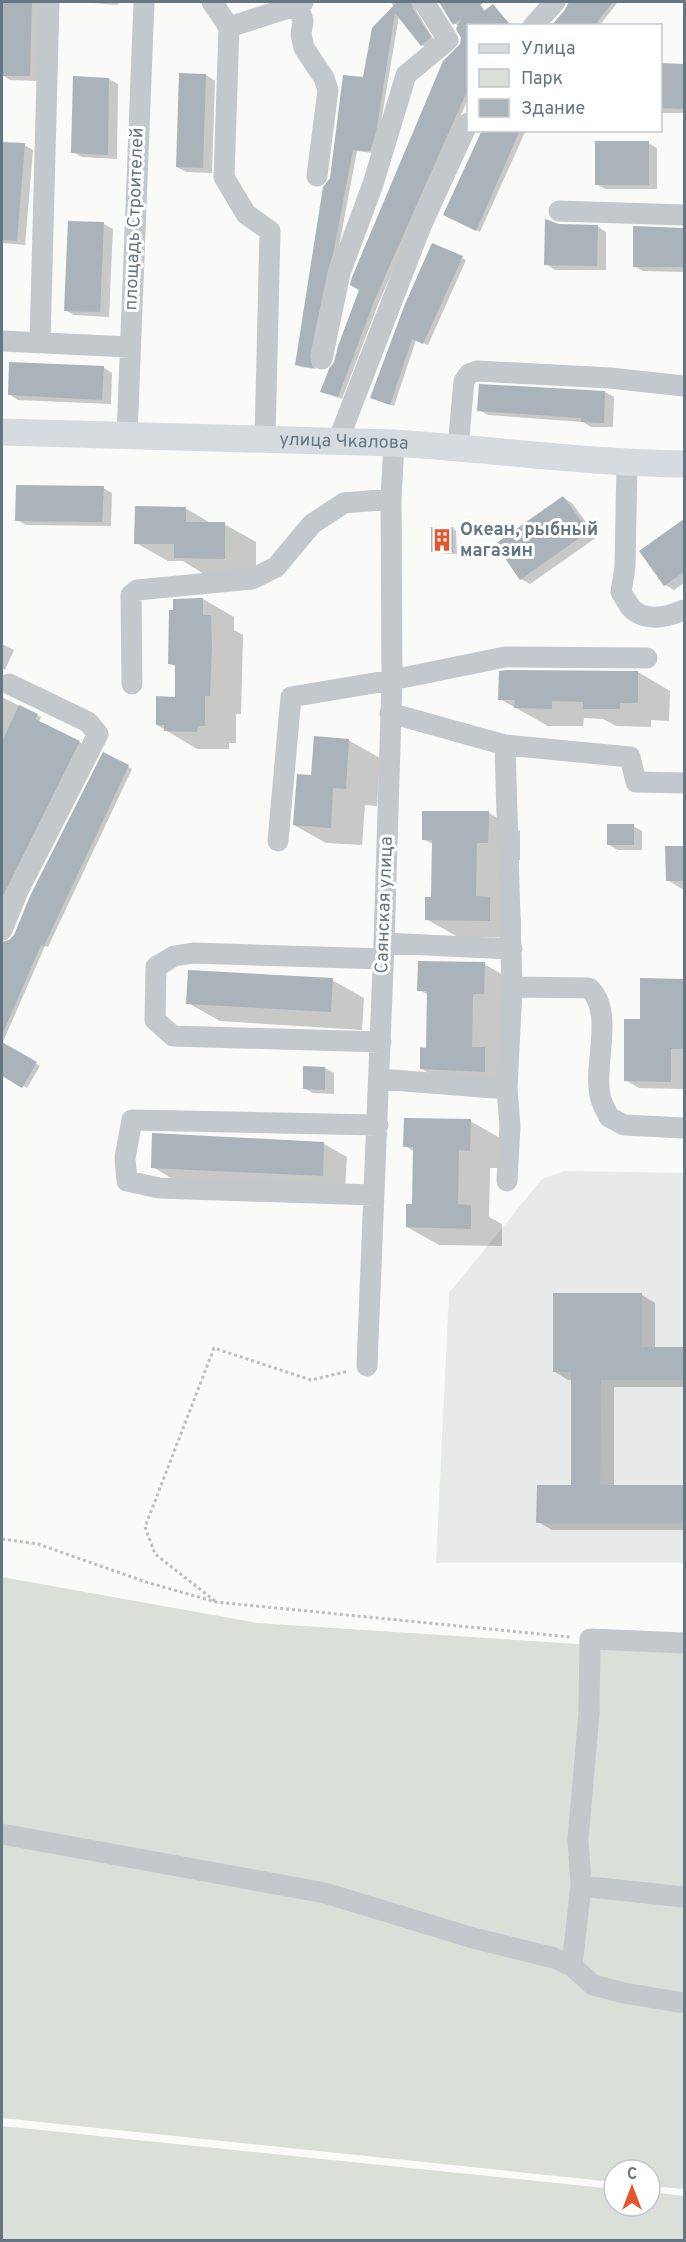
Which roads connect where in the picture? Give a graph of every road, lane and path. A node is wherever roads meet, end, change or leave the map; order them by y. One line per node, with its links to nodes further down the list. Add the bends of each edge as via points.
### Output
1 (49, 2): 14 (street)
2 (144, 2): 15 (street, площадь Строителей)
3 (212, 2): 8 (street)
4 (424, 2): 16 (street, via 448,40 406,75 373,184 340,273)
5 (554, 2): 7 (street)
6 (301, 3): 8 (street); 10 (street, via 304,48 328,90)
7 (535, 24)
8 (229, 27): 20 (street, via 224,177 246,214 270,231)
9 (467, 125): 21 (street, via 421,226)
10 (317, 176)
11 (559, 211): 12 (street)
12 (684, 215)
13 (2, 341): 14 (street)
14 (40, 343): 15 (street)
15 (129, 347): 19 (street, площадь Строителей)
16 (322, 359)
17 (684, 386): 23 (street, via 477,371 464,381)
18 (2, 432): 19 (main road, улица Чкалова)
19 (127, 436): 20 (main road, улица Чкалова)
20 (266, 439): 21 (main road, улица Чкалова)
21 (338, 441): 22 (main road, улица Чкалова)
22 (394, 444): 23 (main road, улица Чкалова); 26 (street, Саянская улица)
23 (458, 447): 24 (main road, улица Чкалова)
24 (627, 463): 25 (main road, улица Чкалова); 27 (street, via 626,567 621,592 634,612 650,617)
25 (684, 464)
26 (391, 499): 29 (street, Саянская улица); 30 (street, via 344,503 312,524 276,567 252,579 138,590 131,595)
27 (684, 610)
28 (647, 658): 29 (street, via 505,657)
29 (392, 680): 32 (street, Саянская улица); 35 (street, via 291,697)
30 (132, 684)
31 (4, 688): 36 (street, via 88,722 98,734)
32 (390, 713): 33 (street); 38 (street, Саянская улица)
33 (505, 745): 34 (street, via 630,757 636,782); 37 (street)
34 (684, 783)
35 (278, 842)
36 (2, 930)
37 (512, 949): 38 (street); 39 (street)
38 (384, 951): 40 (street, Саянская улица); 40 (street, via 193,953 174,956 156,967 155,1020 173,1036)
39 (512, 987): 42 (street); 44 (street, via 589,988 598,998 601,1014 600,1095 609,1118 624,1125)
40 (381, 1041): 41 (street, Саянская улица)
41 (380, 1078): 42 (street); 43 (street, Саянская улица)
42 (507, 1089): 45 (street)
43 (378, 1125): 46 (street, Саянская улица); 46 (street, via 132,1120 125,1158 128,1181 159,1188)
44 (684, 1128)
45 (507, 1181)
46 (373, 1195): 47 (street, Саянская улица)
47 (367, 1366): 49 (path, via 311,1380 214,1348 145,1527 156,1554)
48 (2, 1539): 49 (path, via 38,1544)
49 (216, 1602): 50 (path)
50 (590, 1639): 51 (street); 53 (street, via 589,1713 578,1839)
51 (684, 1643)
52 (2, 1834): 55 (street, via 325,1893)
53 (581, 1886): 54 (street); 55 (street)
54 (684, 1897)
55 (572, 1966): 56 (street, via 593,1985)
56 (684, 2003)

